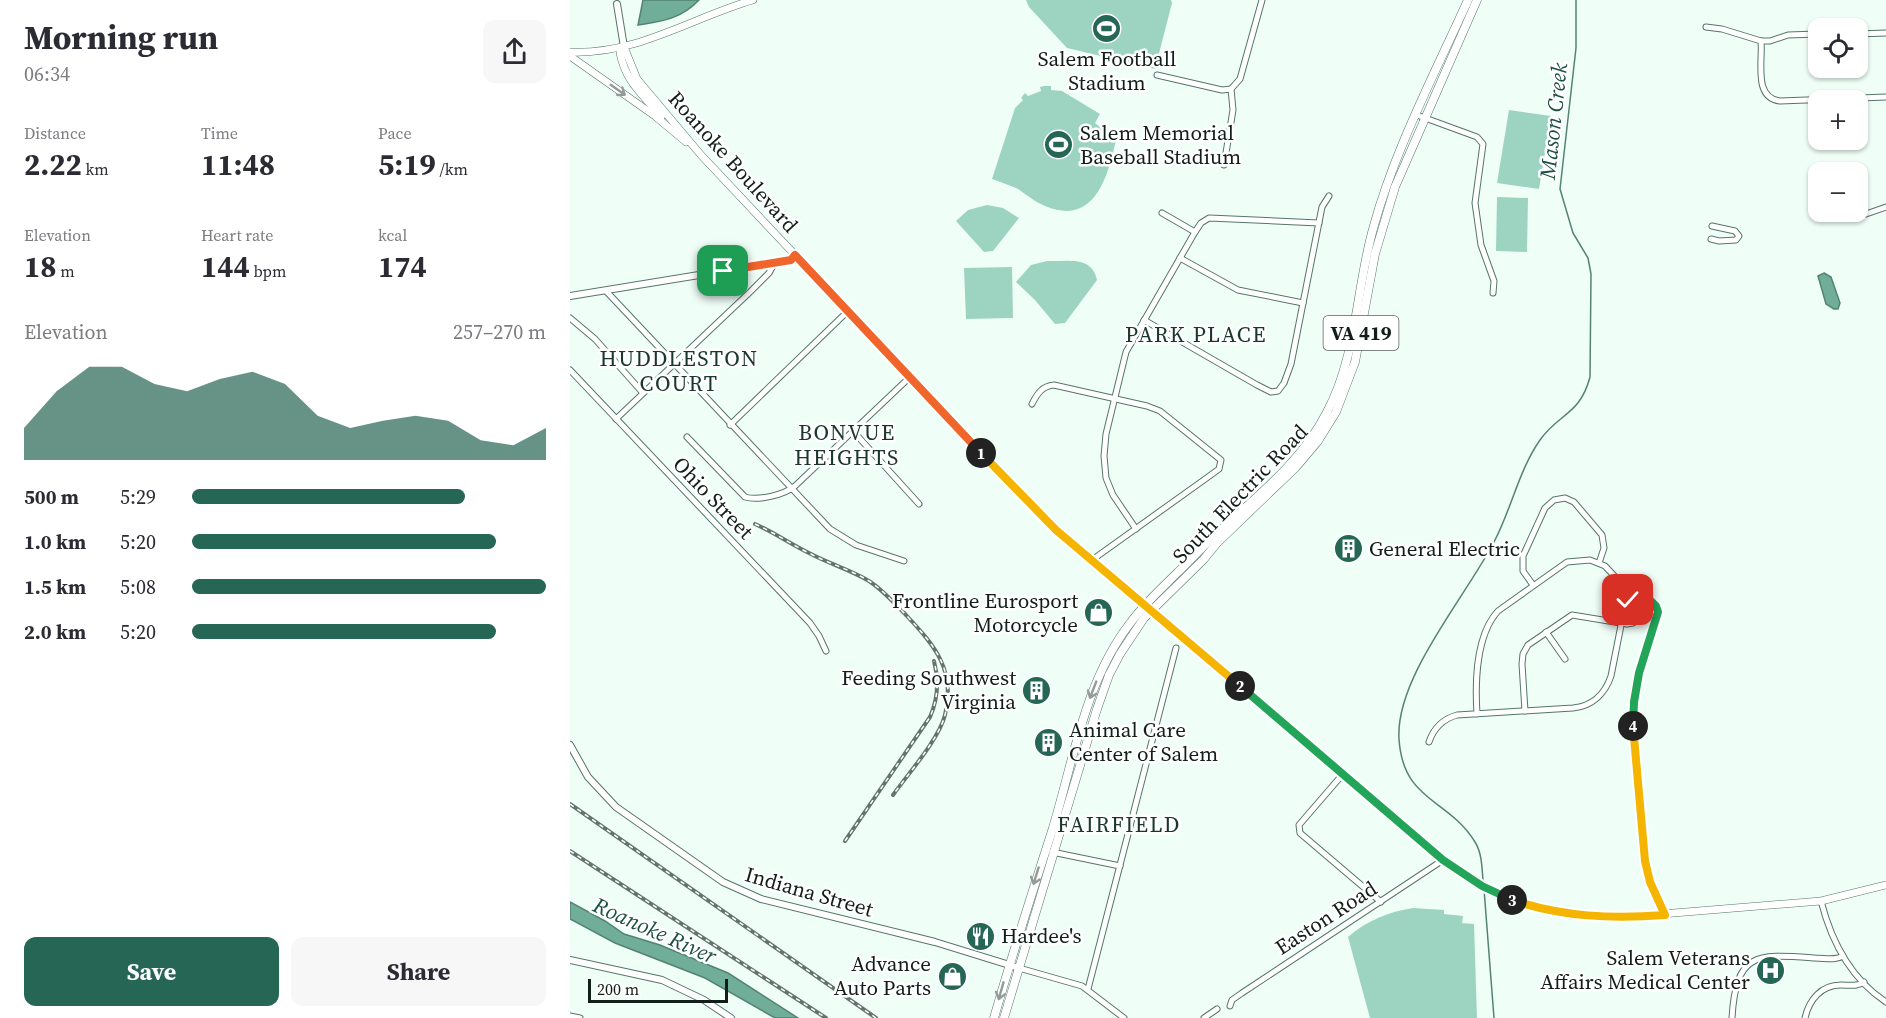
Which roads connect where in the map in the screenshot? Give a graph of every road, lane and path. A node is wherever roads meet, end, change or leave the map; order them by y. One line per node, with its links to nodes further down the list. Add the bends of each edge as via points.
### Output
1 (753, 0): 11 (main road)
2 (1262, 0): 15 (street, via 1240,78)
3 (1468, 0): 17 (main road, South Electric Road / VA 419)
4 (1477, 0): 17 (main road, South Electric Road / VA 419)
5 (616, 2): 11 (street)
6 (1706, 27): 10 (street)
7 (1886, 33): 9 (street)
8 (1808, 34): 10 (street)
9 (1868, 34)
10 (1761, 41): 16 (street, via 1762,87 1772,100)
11 (624, 47): 12 (main road); 18 (main road, Roanoke Boulevard, via 620,53 629,80); 19 (main road, Roanoke Boulevard, via 637,79)
12 (570, 52)
13 (570, 56): 18 (main road, one-way to 18)
14 (1157, 75): 15 (street)
15 (1231, 89): 20 (street, via 1233,110)
16 (1886, 97)
17 (1420, 117): 33 (street, via 1477,137 1483,144 1475,202 1481,245 1494,280); 58 (main road, South Electric Road / VA 419, via 1375,254 1353,369 1327,427 1296,467)
18 (667, 125): 19 (main road)
19 (701, 155): 29 (main road, Roanoke Boulevard)
20 (1224, 165)
21 (1329, 196): 25 (street)
22 (1886, 207): 24 (street)
23 (1162, 213): 27 (street)
24 (1868, 213)
25 (1319, 223): 27 (street, via 1209,218); 35 (street)
26 (1712, 226): 28 (street, via 1735,231 1739,236 1736,240)
27 (1196, 231): 30 (street)
28 (1711, 239)
29 (795, 255): 31 (street, via 791,260); 36 (main road, Roanoke Boulevard)
30 (1180, 258): 35 (street, via 1238,290); 38 (street)
31 (775, 262): 32 (street); 39 (street, via 769,273)
32 (606, 291): 34 (street); 39 (street)
33 (1493, 293)
34 (570, 296)
35 (1303, 303): 38 (street, via 1291,364 1280,389 1271,392)
36 (848, 311): 41 (main road, Roanoke Boulevard); 46 (street)
37 (570, 318): 42 (street, via 595,339)
38 (1144, 320): 43 (street, via 1126,352)
39 (674, 364): 42 (street); 46 (street)
40 (570, 370): 45 (street, Ohio Street)
41 (910, 377): 47 (street); 52 (main road, Roanoke Boulevard, via 1036,511)
42 (643, 393): 45 (street)
43 (1115, 399): 44 (street, via 1050,385 1040,390); 51 (street, via 1105,445 1106,478); 51 (street, via 1160,411 1221,460 1221,466 1209,477)
44 (1032, 405)
45 (616, 419): 62 (street, Ohio Street, via 810,622)
46 (730, 425): 49 (street)
47 (853, 431): 49 (street); 50 (street)
48 (687, 437): 49 (street, via 745,497)
49 (791, 489): 53 (street, via 835,534)
50 (919, 504)
51 (1136, 529): 52 (street)
52 (1092, 560): 58 (main road, Roanoke Boulevard)
53 (904, 561)
54 (1599, 563): 55 (street, via 1567,562); 55 (street, via 1604,548 1602,535 1574,502 1565,498 1554,500 1545,508 1523,556 1523,571); 57 (street, via 1619,581)
55 (1533, 585): 65 (street, via 1501,608 1486,628 1476,680)
56 (1639, 599): 57 (street); 59 (street, via 1637,618 1633,623); 75 (street, via 1653,602 1658,612 1639,673 1633,717 1645,861)
57 (1626, 600): 59 (street)
58 (1148, 607): 68 (main road, Roanoke Boulevard); 69 (main road, South Electric Road / VA 419, via 1109,675)
59 (1622, 623): 60 (street, via 1577,615); 64 (street, via 1611,676 1598,698 1579,708)
60 (1546, 632): 63 (street); 64 (street, via 1528,645 1523,654)
61 (1176, 648): 71 (street)
62 (826, 651)
63 (1565, 659)
64 (1525, 711): 65 (street)
65 (1477, 714): 66 (street, via 1446,719 1436,727)
66 (1429, 742)
67 (570, 745): 78 (street, Indiana Street, via 588,777 616,807 735,889)
68 (1343, 774): 70 (main road, Roanoke Boulevard); 74 (street, via 1299,825 1299,830)
69 (1049, 851): 71 (street); 78 (main road, South Electric Road / VA 419, one-way to 78); 79 (main road, South Electric Road / VA 419)
70 (1443, 860): 74 (street, Easton Road); 75 (main road, Roanoke Boulevard, via 1497,894 1528,905 1599,918)
71 (1120, 866): 81 (street)
72 (1886, 885): 73 (main road, Roanoke Boulevard)
73 (1821, 901): 75 (main road, Roanoke Boulevard); 76 (street)
74 (1381, 902): 83 (street, Easton Road, via 1232,1000)
75 (1665, 915)
76 (1843, 956): 80 (street); 93 (street, via 1829,959 1774,955 1754,961 1736,983)
77 (570, 960): 86 (street, via 662,980 686,990)
78 (1009, 965): 79 (street, Indiana Street); 89 (main road, VA 419, one-way to 89)
79 (1019, 968): 81 (street); 90 (main road, VA 419)
80 (1864, 982): 82 (street); 94 (street, via 1860,986 1834,985 1819,993 1809,1004)
81 (1088, 989): 91 (street)
82 (1886, 1002)
83 (1230, 1006)
84 (1217, 1009): 92 (street)
85 (570, 1016): 87 (street)
86 (722, 1016): 88 (street)
87 (580, 1018)
88 (731, 1018)
89 (994, 1018)
90 (1004, 1018)
91 (1124, 1018)
92 (1204, 1018)
93 (1732, 1018)
94 (1805, 1018)

